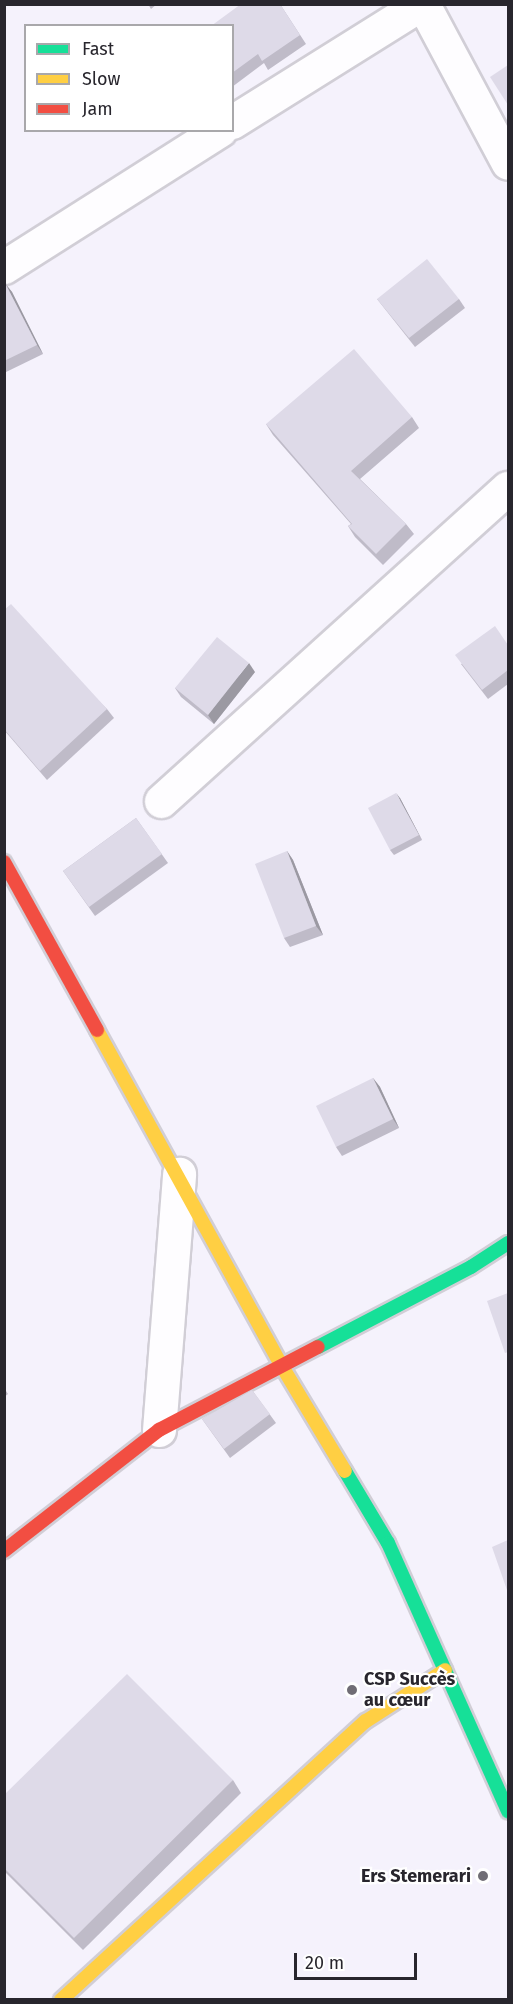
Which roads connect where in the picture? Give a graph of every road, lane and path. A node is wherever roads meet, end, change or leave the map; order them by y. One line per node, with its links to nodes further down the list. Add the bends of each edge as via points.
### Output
1 (422, 4): 2 (street); 4 (street)
2 (234, 121)
3 (217, 132): 5 (street)
4 (508, 163)
5 (4, 267)
6 (508, 488): 7 (street)
7 (161, 801)
8 (4, 862): 9 (street)
9 (179, 1174): 11 (street); 12 (street)
10 (508, 1243): 11 (street)
11 (284, 1368): 12 (street); 14 (street, via 388,1543)
12 (159, 1430): 13 (street)
13 (4, 1551)
14 (445, 1670): 15 (street); 16 (street, via 366,1720)
15 (508, 1811)
16 (61, 2000)

